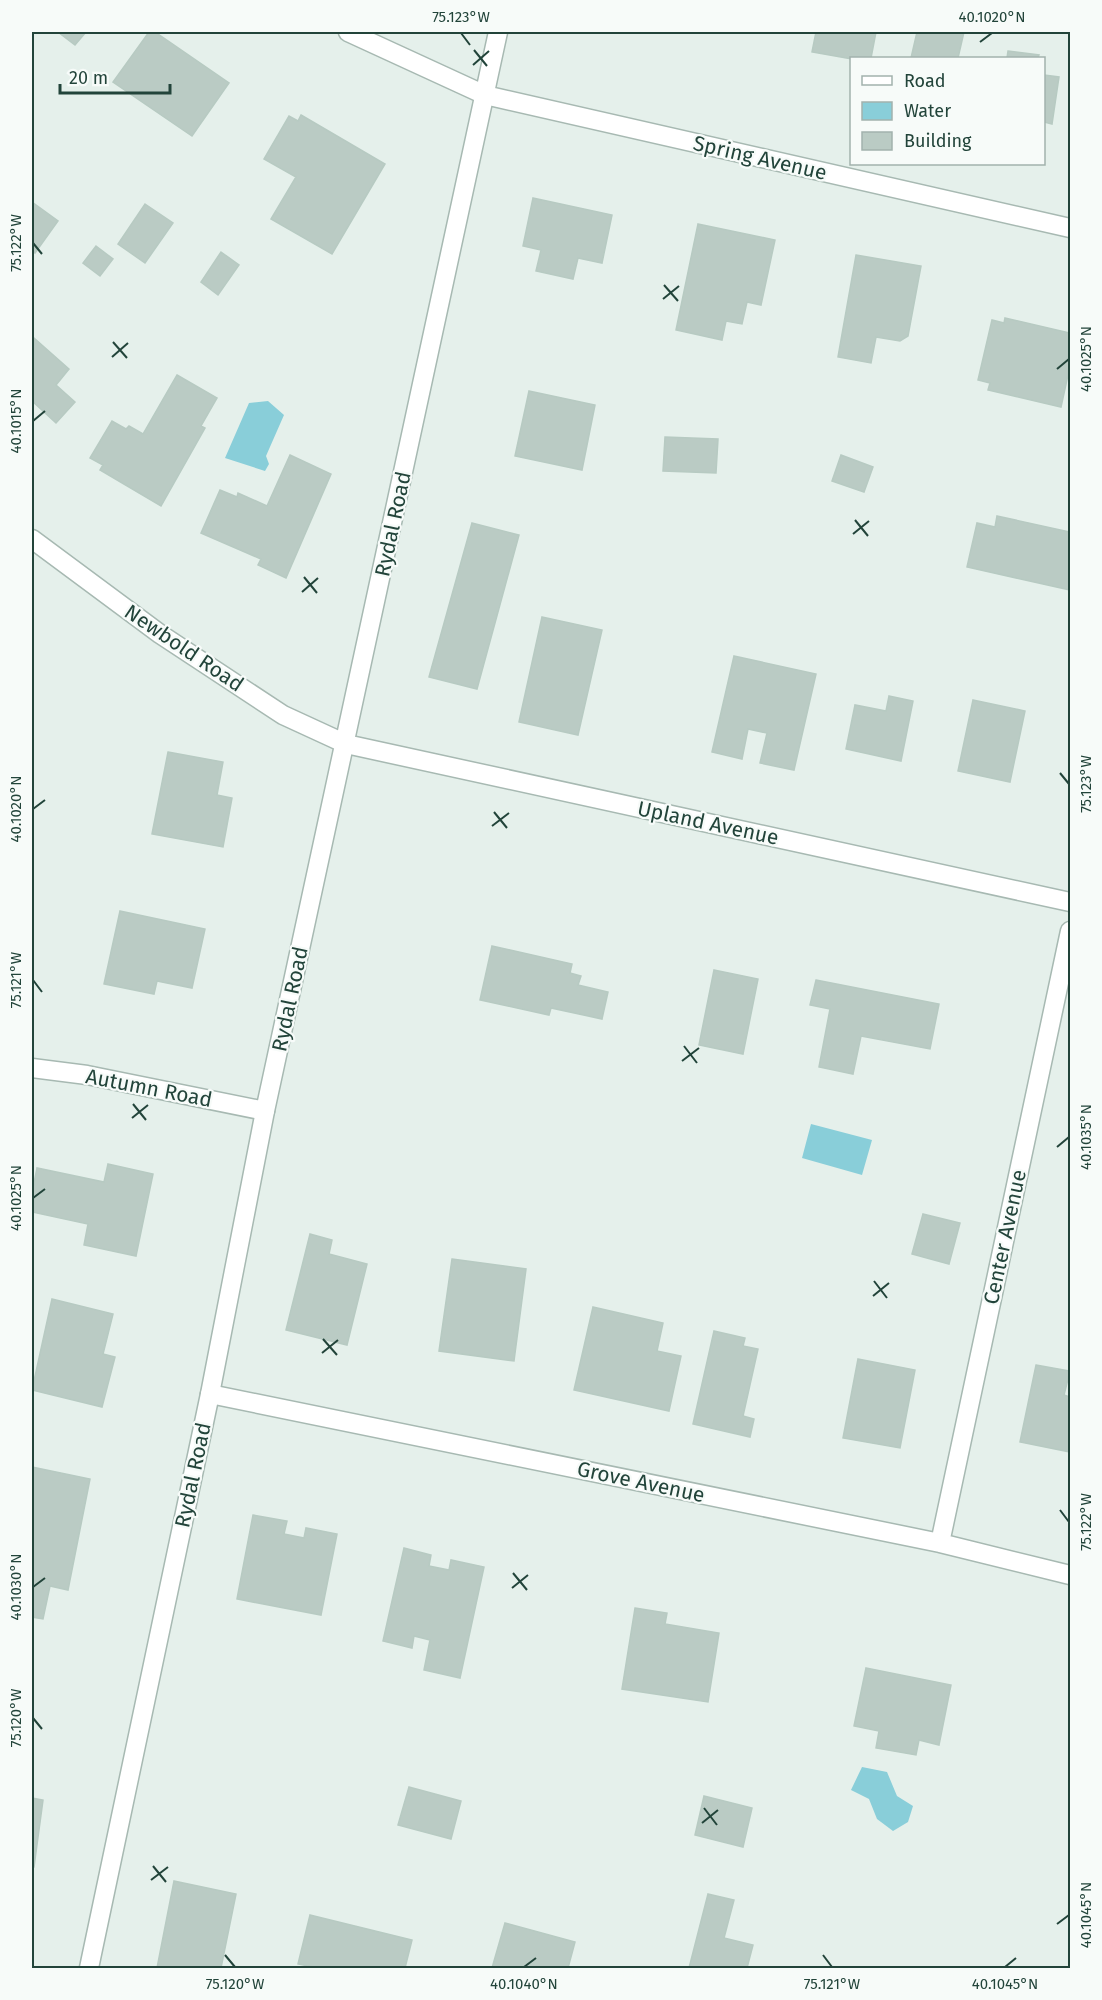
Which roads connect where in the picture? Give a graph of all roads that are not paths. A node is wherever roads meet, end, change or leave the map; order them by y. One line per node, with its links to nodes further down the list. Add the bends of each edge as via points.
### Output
1 (348, 32): 3 (street, Spring Avenue)
2 (498, 32): 3 (street, Rydal Road)
3 (485, 95): 4 (street, Spring Avenue); 6 (street, Rydal Road)
4 (1071, 228)
5 (32, 539): 6 (street, Newbold Road, via 160,634 274,709)
6 (346, 744): 7 (street, Upland Avenue); 10 (street, Rydal Road)
7 (1071, 902)
8 (1071, 931): 12 (street, Center Avenue)
9 (32, 1068): 10 (street, Autumn Road, via 87,1075)
10 (265, 1111): 11 (street, Rydal Road)
11 (210, 1394): 12 (street, Grove Avenue); 14 (street, Rydal Road)
12 (940, 1543): 13 (street, Grove Avenue)
13 (1071, 1575)
14 (89, 1968)

